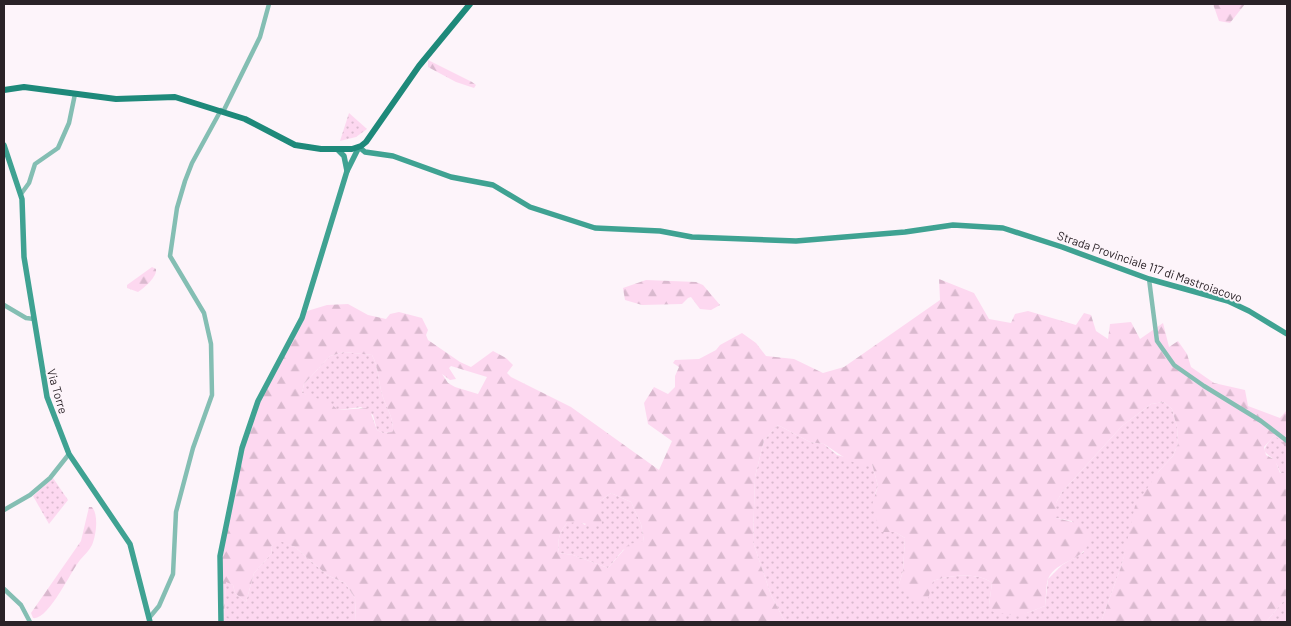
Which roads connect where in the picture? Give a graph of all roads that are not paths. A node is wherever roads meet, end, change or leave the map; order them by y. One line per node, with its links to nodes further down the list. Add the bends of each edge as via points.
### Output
1 (269, 4): 5 (street, via 260,37)
2 (470, 4): 7 (main road, via 419,66)
3 (4, 90): 4 (main road, via 24,87)
4 (74, 94): 5 (main road, via 116,99 175,97); 10 (street, via 69,122 58,148 35,164 29,183)
5 (222, 111): 8 (main road, via 246,119 295,145); 19 (street, via 189,170 176,208 170,256 204,313 211,340 212,396 193,448 176,512 173,574)
6 (4, 145): 10 (main road, Via Torre)
7 (359, 148): 8 (main road); 9 (main road); 11 (main road, Strada Provinciale 117 di Mastroiacovo, via 493,186 530,207 595,228 660,231 692,237 796,241 953,225 997,227)
8 (337, 149): 9 (main road, via 344,156)
9 (347, 171): 21 (main road, via 302,318 258,401 242,448 220,556)
10 (21, 194): 13 (main road, Via Torre, via 24,257)
11 (1150, 279): 14 (main road, Strada Provinciale 117 di Mastroiacovo, via 1228,301); 15 (street, via 1157,342 1174,365)
12 (4, 305): 13 (street)
13 (34, 319): 16 (main road, Via Torre, via 44,383)
14 (1287, 334)
15 (1287, 441)
16 (69, 454): 17 (street, via 50,478 30,495); 19 (main road, Via Torre, via 130,544)
17 (4, 510)
18 (4, 589): 20 (street, via 21,605)
19 (149, 620)
20 (30, 622)
21 (221, 622)

